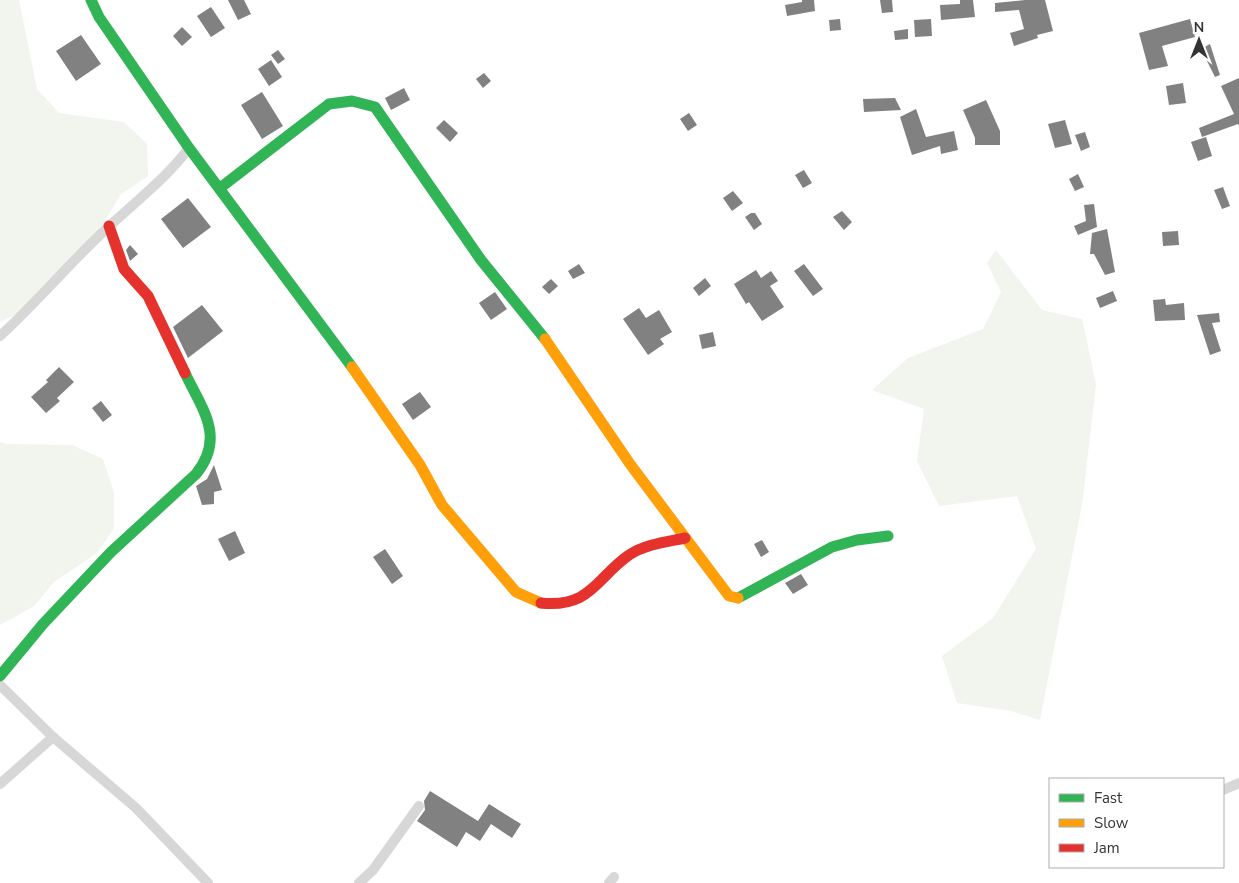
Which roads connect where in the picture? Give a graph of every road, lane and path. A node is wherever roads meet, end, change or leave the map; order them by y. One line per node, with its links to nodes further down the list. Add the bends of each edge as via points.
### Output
1 (91, 0): 2 (street, via 99,17)
2 (189, 148): 3 (street); 4 (street, via 168,175)
3 (220, 188): 7 (street, via 365,385 420,465 442,505 516,592 539,604 556,605 571,601 590,592 619,562 635,552); 7 (street, via 329,104 345,100 362,101 375,107 481,260 553,349 630,464)
4 (109, 226): 5 (street); 8 (street, via 124,269 148,296 210,425 212,450 196,474 111,552)
5 (0, 336)
6 (888, 536): 7 (street, via 832,547 738,598 729,596)
7 (685, 538)
8 (0, 676)
9 (0, 685): 10 (street)
10 (53, 737): 12 (street); 15 (street, via 136,808)
11 (1239, 783): 13 (street)
12 (0, 784)
13 (1224, 790)
14 (419, 806): 16 (street, via 373,870)
15 (208, 883)
16 (359, 883)

